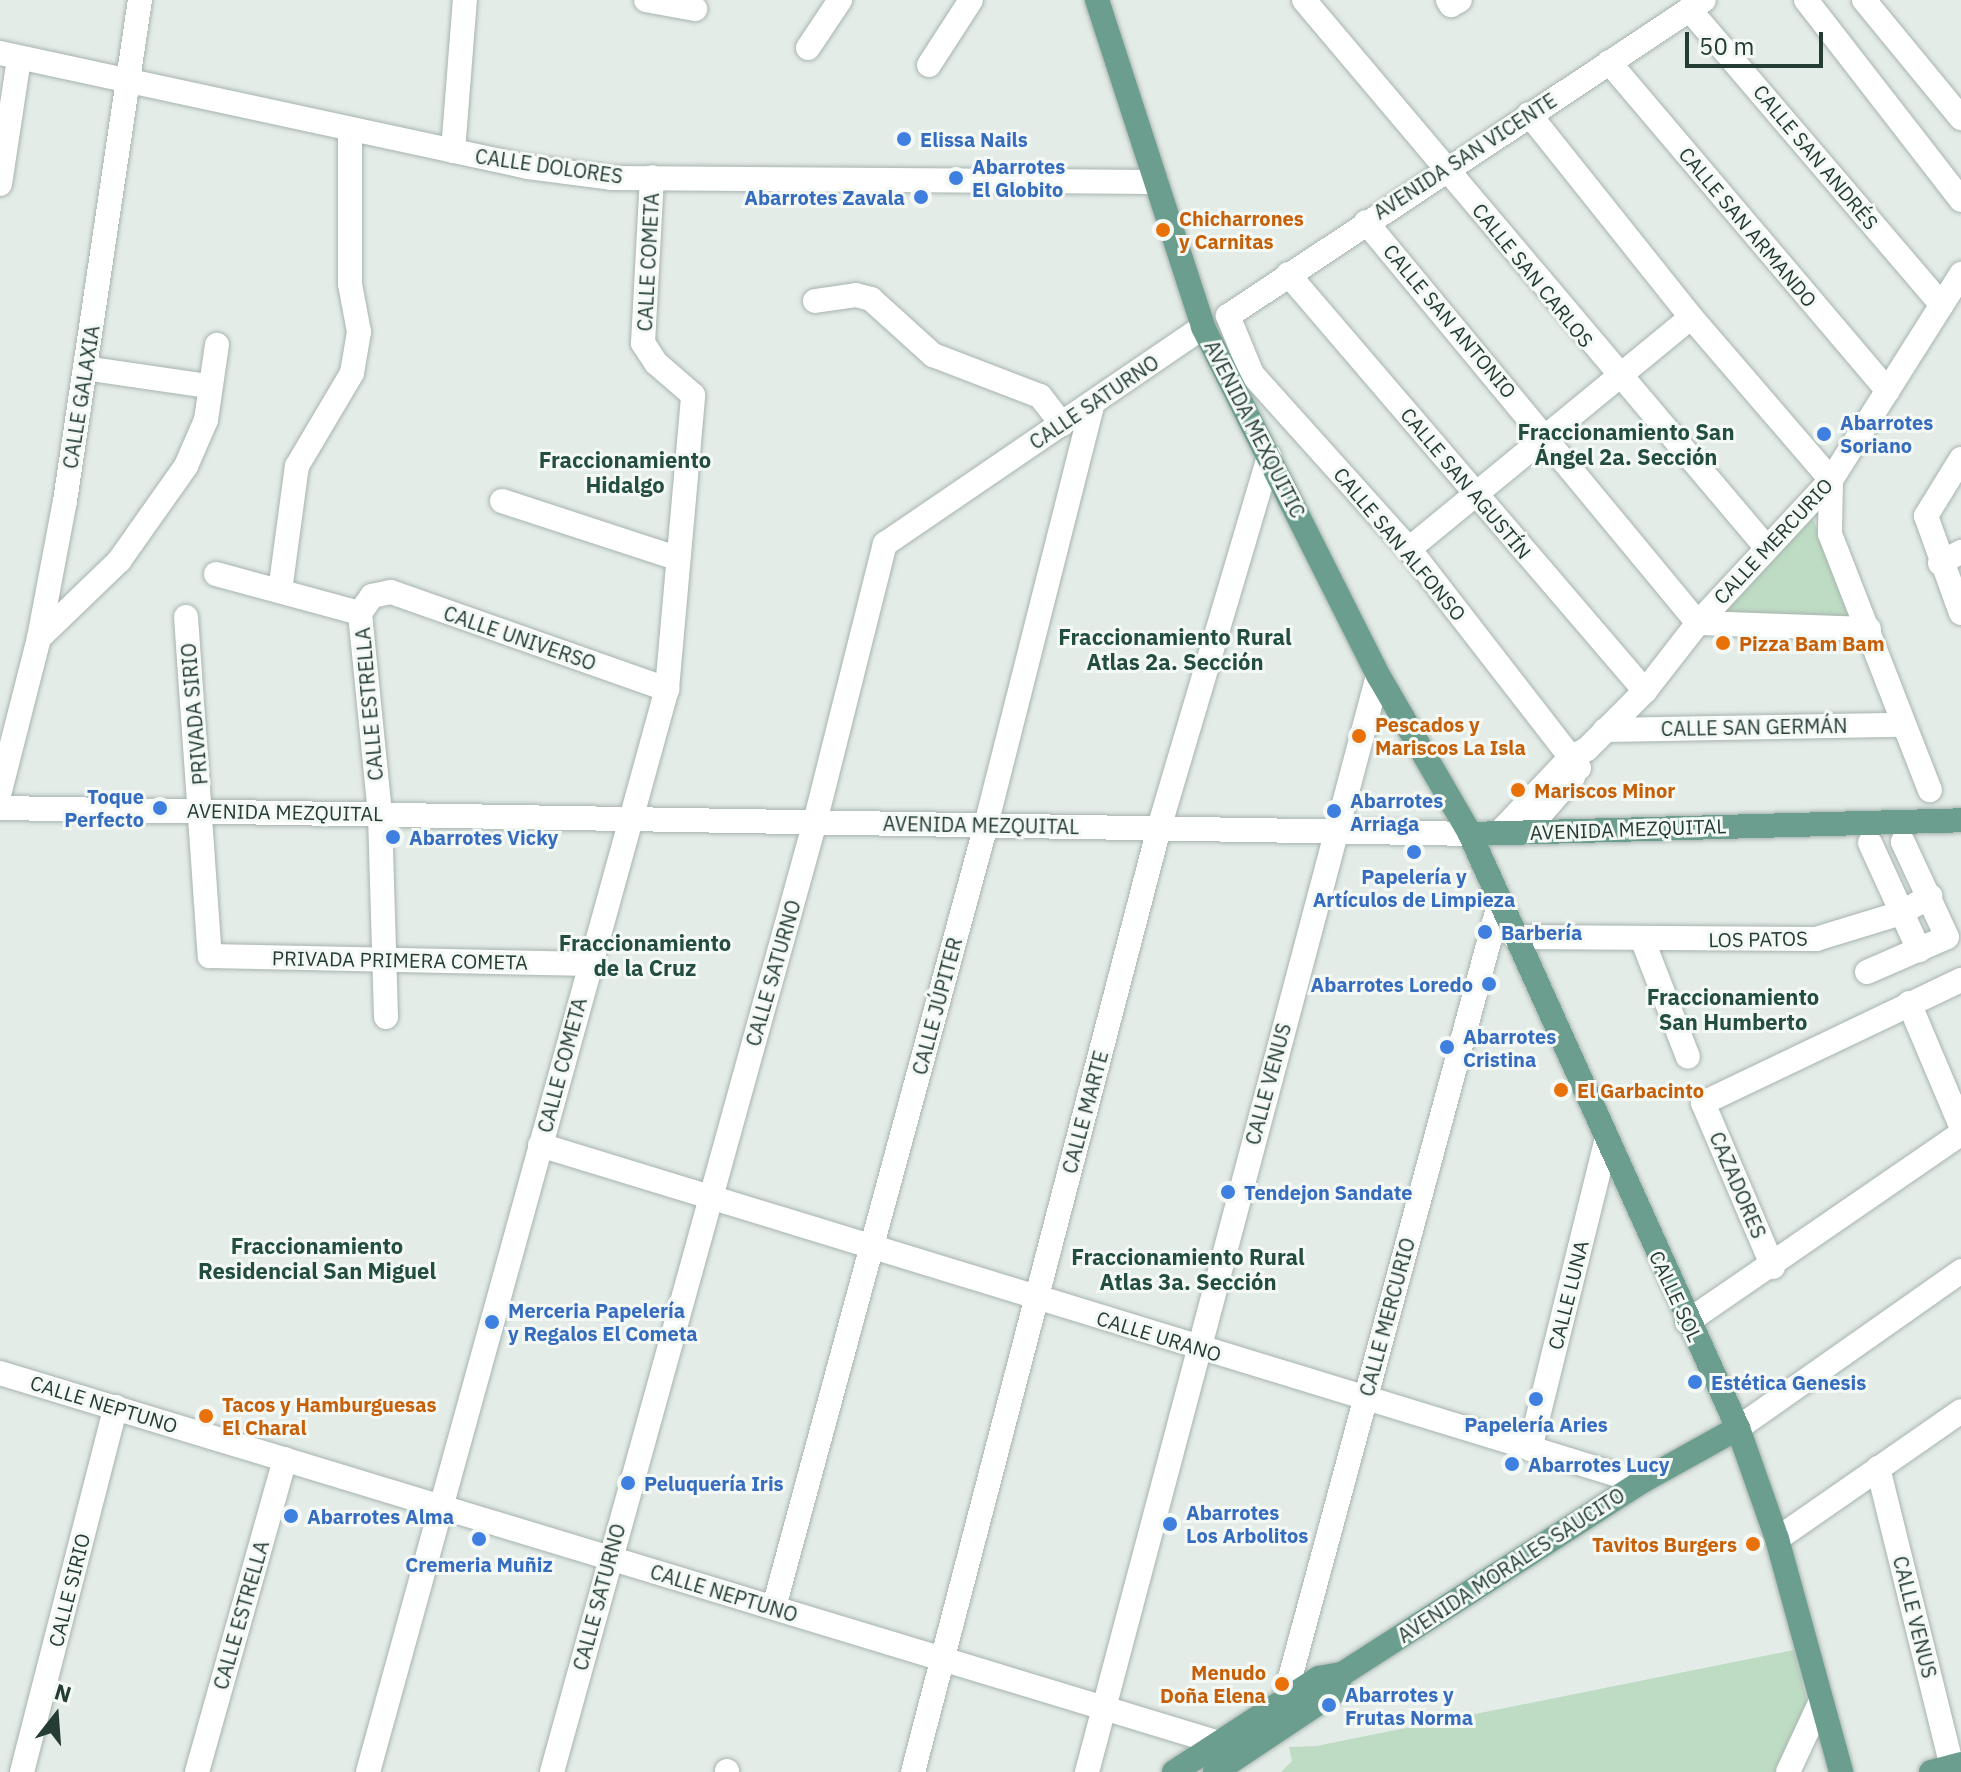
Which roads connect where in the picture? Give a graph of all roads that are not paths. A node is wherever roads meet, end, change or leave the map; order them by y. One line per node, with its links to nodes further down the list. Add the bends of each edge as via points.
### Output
1 (140, 0): 18 (street, CALLE GALAXIA)
2 (465, 0): 22 (street)
3 (840, 0): 14 (street)
4 (971, 0): 17 (street)
5 (1097, 0): 25 (main road, AVENIDA MEXQUITIC)
6 (1304, 0): 23 (street, CALLE SAN CARLOS)
7 (1448, 0): 8 (street, via 1451,5)
8 (1460, 0)
9 (1806, 0): 27 (street)
10 (1864, 0): 20 (street)
11 (654, 1): 13 (street)
12 (1697, 5): 16 (street, AVENIDA SAN VICENTE); 32 (street, CALLE SAN ANDRÉS)
13 (695, 9)
14 (808, 48)
15 (10, 56): 18 (street, CALLE DOLORES); 26 (street)
16 (1609, 62): 19 (street, AVENIDA SAN VICENTE); 40 (street, CALLE SAN ARMANDO)
17 (929, 65)
18 (129, 80): 21 (street, CALLE DOLORES); 37 (street, CALLE GALAXIA)
19 (1529, 114): 23 (street, AVENIDA SAN VICENTE); 34 (street)
20 (1961, 118)
21 (350, 130): 22 (street, CALLE DOLORES); 54 (street, via 350,284 359,332 352,373 297,466)
22 (453, 151): 24 (street, CALLE DOLORES, via 611,178)
23 (1446, 168): 28 (street, AVENIDA SAN VICENTE); 38 (street, CALLE SAN CARLOS)
24 (652, 177): 25 (street, CALLE DOLORES); 51 (street, CALLE COMETA, via 643,343 656,363 693,395)
25 (1156, 182): 35 (main road, AVENIDA MEXQUITIC)
26 (0, 184)
27 (1961, 200)
28 (1366, 222): 29 (street, AVENIDA SAN VICENTE); 43 (street, CALLE SAN ANTONIO)
29 (1288, 274): 33 (street, AVENIDA SAN VICENTE); 47 (street, CALLE SAN AGUSTÍN)
30 (1961, 274): 32 (street, CALLE MERCURIO)
31 (815, 301): 42 (street, via 856,295 871,299 933,355 1040,396)
32 (1942, 305): 40 (street, CALLE MERCURIO)
33 (1228, 316): 50 (street, CALLE SAN ALFONSO, via 1252,374)
34 (1691, 317): 38 (street); 46 (street)
35 (1203, 327): 41 (street, CALLE SATURNO); 44 (main road, AVENIDA MEXQUITIC)
36 (217, 345): 39 (street)
37 (85, 368): 39 (street); 60 (street, CALLE GALAXIA)
38 (1617, 376): 43 (street); 49 (street, CALLE SAN CARLOS)
39 (209, 386): 60 (street, via 206,420 186,466 119,561)
40 (1888, 391): 46 (street, CALLE MERCURIO)
41 (1093, 403): 42 (street, CALLE SATURNO); 75 (street, CALLE JÚPITER)
42 (1062, 424): 74 (street, CALLE SATURNO, via 885,544)
43 (1546, 435): 47 (street); 58 (street, CALLE SAN ANTONIO)
44 (1269, 456): 61 (main road, AVENIDA MEXQUITIC); 76 (street, CALLE MARTE)
45 (1961, 459): 52 (street, via 1926,516)
46 (1831, 480): 49 (street, CALLE MERCURIO); 59 (street, via 1830,534)
47 (1475, 494): 50 (street); 63 (street, CALLE SAN AGUSTÍN)
48 (502, 501): 51 (street)
49 (1766, 547): 58 (street, CALLE MERCURIO)
50 (1409, 549): 66 (street, CALLE SAN ALFONSO)
51 (676, 558): 62 (street, CALLE COMETA)
52 (1950, 558): 56 (street)
53 (216, 574): 54 (street, CALLE UNIVERSO)
54 (280, 591): 55 (street, CALLE UNIVERSO)
55 (366, 605): 62 (street, CALLE UNIVERSO, via 391,592); 71 (street, CALLE ESTRELLA)
56 (1961, 613)
57 (186, 617): 70 (street, PRIVADA SIRIO)
58 (1698, 623): 59 (street); 63 (street, CALLE MERCURIO)
59 (1869, 629): 64 (street)
60 (39, 638): 68 (street, CALLE GALAXIA)
61 (1378, 675): 77 (street, CALLE VENUS); 80 (main road, AVENIDA MEXQUITIC)
62 (667, 689): 72 (street, CALLE COMETA)
63 (1645, 691): 65 (street, CALLE MERCURIO)
64 (1903, 725): 65 (street, CALLE SAN GERMÁN); 67 (street)
65 (1605, 730): 66 (street, CALLE MERCURIO)
66 (1578, 759): 78 (street, CALLE MERCURIO); 79 (street, CALLE MERCURIO)
67 (1930, 790)
68 (0, 791)
69 (0, 808): 70 (street, AVENIDA MEZQUITAL)
70 (202, 811): 71 (street, AVENIDA MEZQUITAL); 89 (street, PRIVADA SIRIO)
71 (380, 814): 72 (street, AVENIDA MEZQUITAL); 90 (street, CALLE ESTRELLA)
72 (630, 819): 74 (street, AVENIDA MEZQUITAL); 91 (street, CALLE COMETA)
73 (1961, 820): 78 (main road, AVENIDA MEZQUITAL)
74 (815, 822): 75 (street, AVENIDA MEZQUITAL); 101 (street, CALLE SATURNO)
75 (986, 825): 76 (street, AVENIDA MEZQUITAL); 102 (street, CALLE JÚPITER)
76 (1159, 828): 77 (street, AVENIDA MEZQUITAL); 105 (street, CALLE MARTE)
77 (1334, 832): 80 (street, AVENIDA MEZQUITAL); 107 (street, CALLE VENUS)
78 (1525, 832): 79 (main road, AVENIDA MEZQUITAL)
79 (1499, 833): 80 (main road, AVENIDA MEZQUITAL)
80 (1470, 834): 84 (main road, CALLE SOL)
81 (1903, 842): 83 (street)
82 (1870, 843): 85 (street)
83 (1931, 896): 85 (street, LOS PATOS); 88 (street, via 1947,937)
84 (1500, 901): 86 (main road, CALLE SOL); 109 (street, CALLE MERCURIO)
85 (1901, 913): 87 (street, LOS PATOS, via 1816,939); 88 (street)
86 (1515, 937): 87 (street, LOS PATOS); 99 (main road, CALLE SOL)
87 (1643, 941): 96 (street)
88 (1919, 950): 92 (street)
89 (210, 956): 90 (street, PRIVADA PRIMERA COMETA)
90 (384, 960): 91 (street, PRIVADA PRIMERA COMETA); 95 (street, CALLE ESTRELLA)
91 (590, 964): 100 (street, CALLE COMETA)
92 (1867, 972)
93 (1961, 980): 94 (street)
94 (1909, 1003): 97 (street); 103 (street, CAZADORES, via 1703,1103)
95 (386, 1017)
96 (1688, 1057)
97 (1961, 1126)
98 (1961, 1134): 103 (street)
99 (1606, 1142): 106 (main road, CALLE SOL); 113 (street, CALLE LUNA)
100 (540, 1145): 101 (street, CALLE URANO); 117 (street, CALLE COMETA)
101 (710, 1199): 102 (street, CALLE URANO); 119 (street, CALLE SATURNO)
102 (871, 1248): 105 (street, CALLE URANO); 120 (street, CALLE JÚPITER)
103 (1773, 1267): 106 (street)
104 (1961, 1271): 112 (street, AVENIDA MORALES SAUCITO)
105 (1036, 1298): 107 (street, CALLE URANO); 121 (street, CALLE MARTE)
106 (1687, 1322): 112 (main road, CALLE SOL)
107 (1198, 1348): 109 (street, CALLE URANO); 125 (street, CALLE VENUS)
108 (0, 1373): 110 (street, CALLE NEPTUNO)
109 (1365, 1398): 113 (street, CALLE URANO); 123 (street, CALLE MERCURIO)
110 (116, 1407): 114 (street, CALLE NEPTUNO); 129 (street, CALLE SIRIO)
111 (1961, 1411): 115 (street)
112 (1738, 1428): 116 (main road, AVENIDA MORALES SAUCITO); 118 (main road, CALLE SOL)
113 (1530, 1449): 116 (street, CALLE URANO)
114 (285, 1459): 117 (street, CALLE NEPTUNO); 130 (street, CALLE ESTRELLA)
115 (1878, 1468): 118 (street); 128 (street, CALLE VENUS)
116 (1641, 1482): 122 (main road, AVENIDA MORALES SAUCITO)
117 (441, 1507): 119 (street, CALLE NEPTUNO); 131 (street, CALLE COMETA)
118 (1777, 1539): 124 (main road, CALLE SOL)
119 (610, 1558): 120 (street, CALLE NEPTUNO); 132 (street, CALLE SATURNO)
120 (774, 1607): 121 (street, CALLE NEPTUNO)
121 (942, 1659): 125 (street, CALLE NEPTUNO); 133 (street, CALLE MARTE)
122 (1342, 1674): 123 (main road, AVENIDA MORALES SAUCITO, via 1319,1678); 126 (main road, AVENIDA MORALES SAUCITO, via 1332,1694)
123 (1283, 1701): 126 (street, CALLE MERCURIO); 127 (main road, AVENIDA MORALES SAUCITO)
124 (1821, 1701): 137 (street); 138 (main road, CALLE SOL)
125 (1104, 1708): 127 (street, CALLE NEPTUNO); 134 (street, CALLE VENUS)
126 (1275, 1732): 136 (main road, AVENIDA MORALES SAUCITO)
127 (1219, 1743): 135 (main road, AVENIDA MORALES SAUCITO)
128 (1948, 1768)
129 (22, 1772)
130 (197, 1772)
131 (368, 1772)
132 (552, 1772)
133 (913, 1772)
134 (1087, 1772)
135 (1174, 1772)
136 (1215, 1772)
137 (1788, 1772)
138 (1841, 1772)

